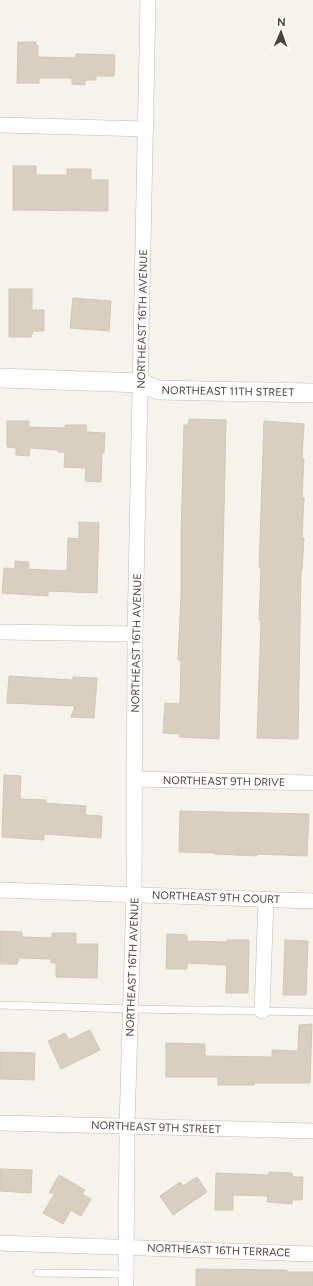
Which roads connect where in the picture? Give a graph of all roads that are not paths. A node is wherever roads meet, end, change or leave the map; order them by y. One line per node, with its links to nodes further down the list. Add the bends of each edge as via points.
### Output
1 (148, 0): 3 (street, NORTHEAST 16TH AVENUE)
2 (0, 125): 3 (street)
3 (146, 129): 5 (street, NORTHEAST 16TH AVENUE)
4 (0, 378): 5 (street, NORTHEAST 11TH STREET)
5 (141, 383): 6 (street, NORTHEAST 11TH STREET, via 158,390); 8 (street, NORTHEAST 16TH AVENUE)
6 (313, 393)
7 (0, 632): 8 (street)
8 (135, 634): 9 (street, NORTHEAST 16TH AVENUE)
9 (135, 779): 10 (street, NORTHEAST 9TH DRIVE); 12 (street, NORTHEAST 16TH AVENUE)
10 (313, 783)
11 (0, 890): 12 (street, NORTHEAST 9TH COURT)
12 (134, 894): 13 (street, NORTHEAST 9TH COURT); 16 (street, NORTHEAST 16TH AVENUE)
13 (266, 899): 14 (street, NORTHEAST 9TH COURT); 17 (street)
14 (313, 901)
15 (0, 1006): 16 (lane)
16 (130, 1009): 17 (lane); 20 (street, NORTHEAST 16TH AVENUE)
17 (262, 1012): 18 (lane)
18 (313, 1012)
19 (0, 1123): 20 (street, NORTHEAST 9TH STREET)
20 (127, 1126): 21 (street, NORTHEAST 9TH STREET); 23 (street, NORTHEAST 16TH AVENUE)
21 (313, 1131)
22 (0, 1243): 23 (street, NORTHEAST 16TH TERRACE)
23 (126, 1247): 24 (street, NORTHEAST 16TH TERRACE); 26 (street, NORTHEAST 16TH AVENUE)
24 (313, 1254)
25 (37, 1273): 26 (lane)
26 (126, 1280)

